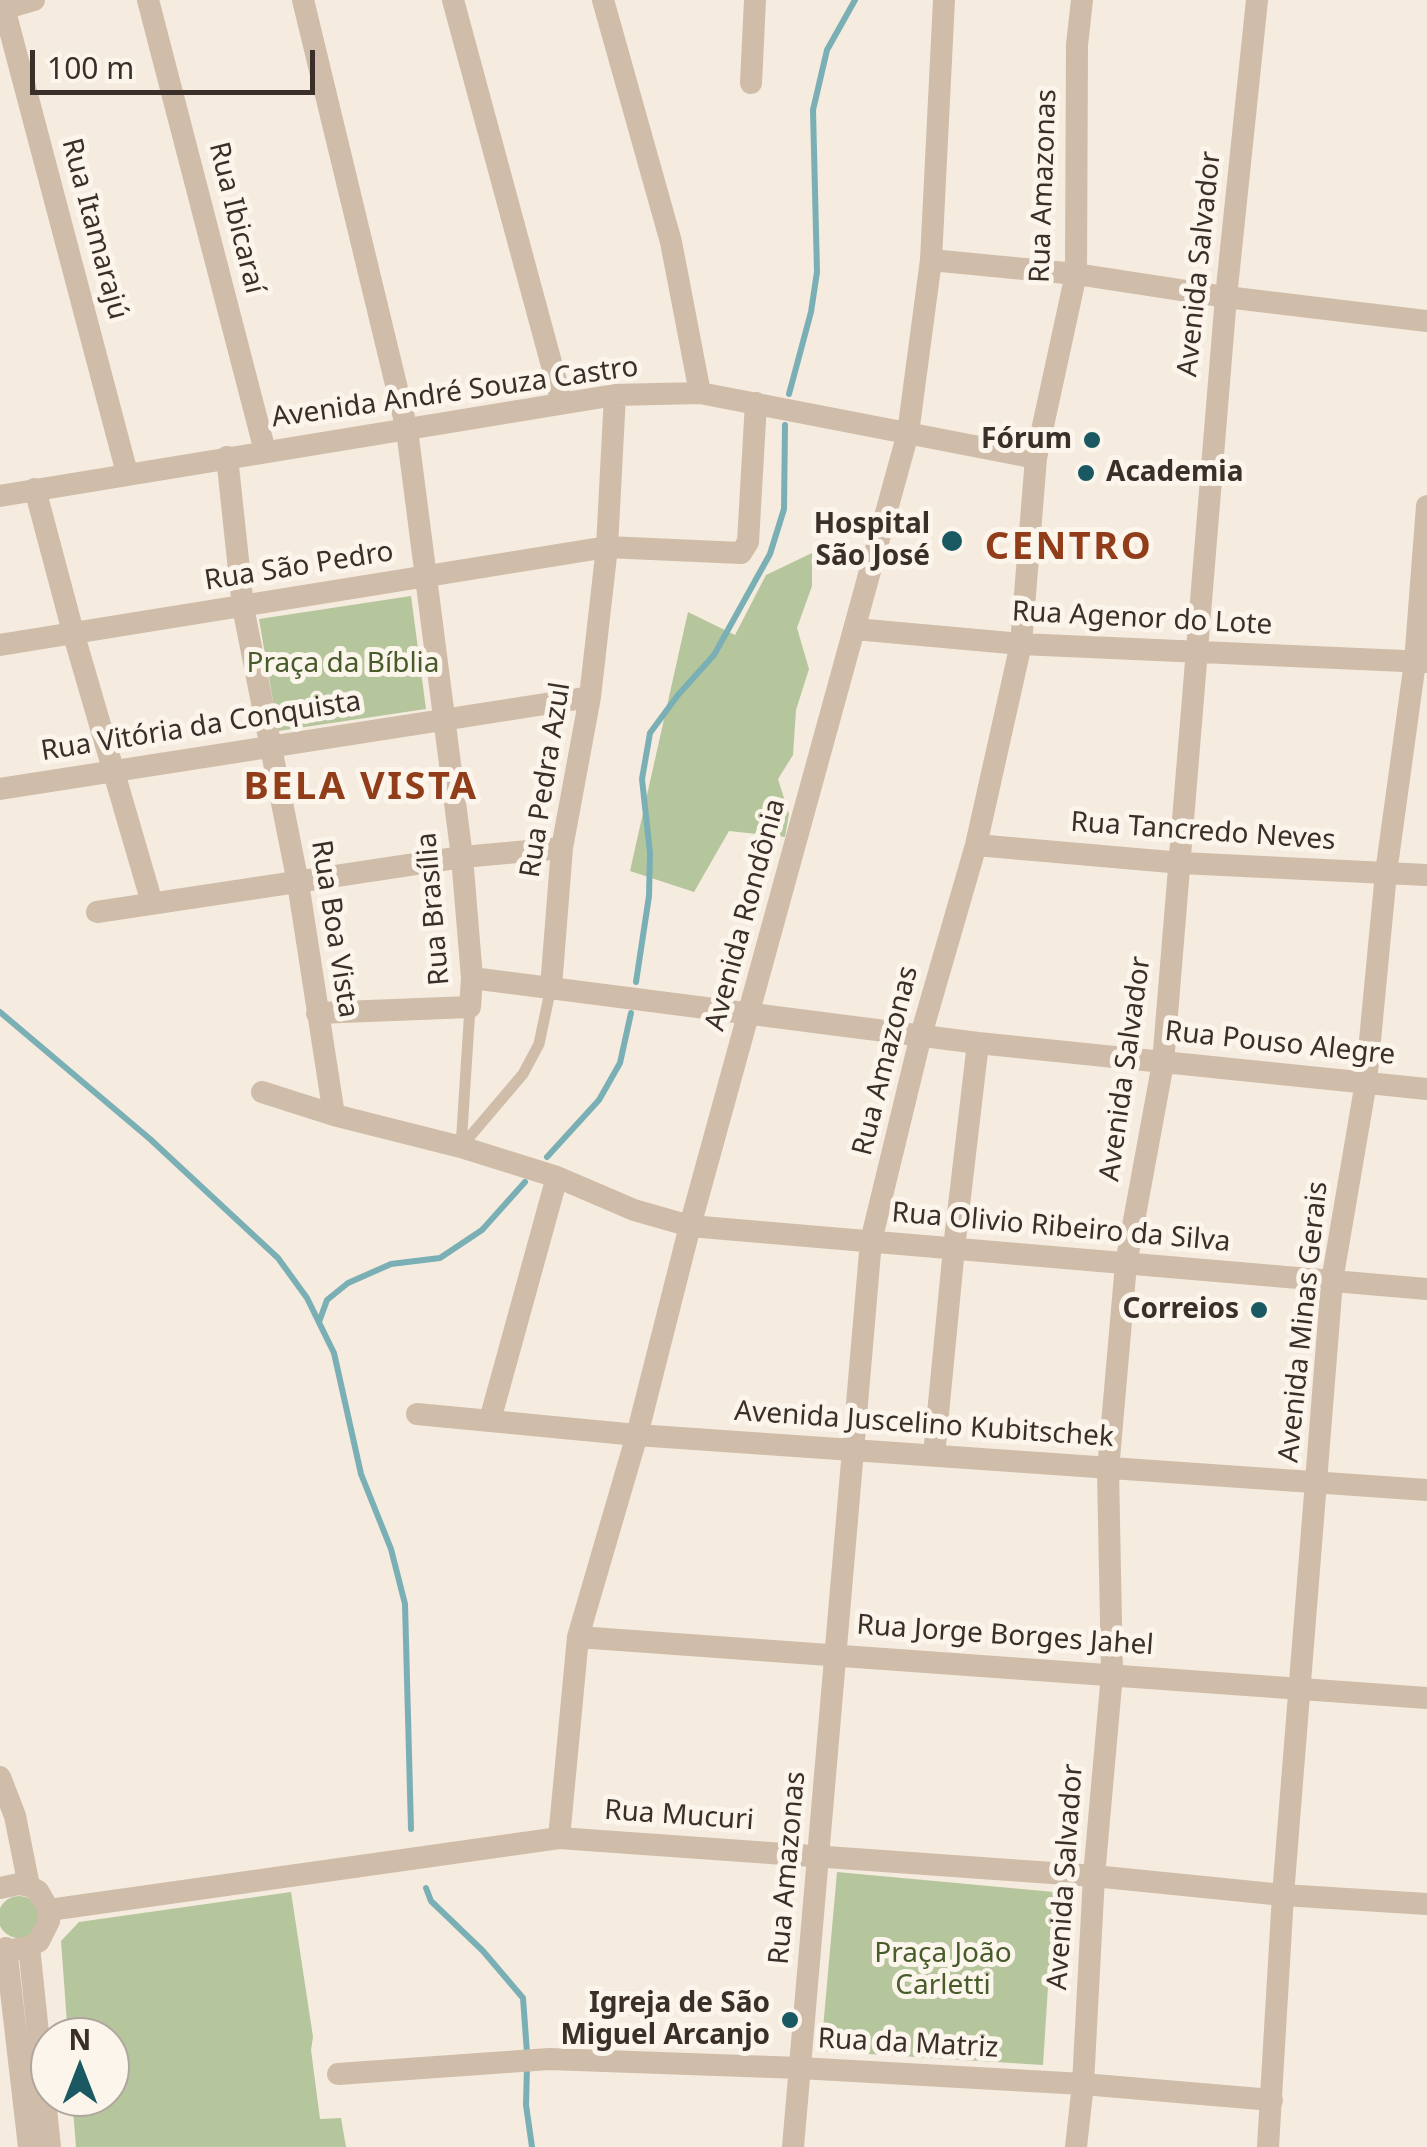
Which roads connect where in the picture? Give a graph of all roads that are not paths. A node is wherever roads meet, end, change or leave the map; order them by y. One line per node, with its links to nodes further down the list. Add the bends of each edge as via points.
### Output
1 (34, 0): 10 (street)
2 (148, 0): 22 (street, Rua Ibicaraí)
3 (303, 0): 20 (street, Rua Brasília)
4 (454, 0): 18 (street)
5 (604, 0): 16 (street, via 671,242)
6 (755, 0): 11 (street)
7 (944, 0): 12 (street, Avenida Rondônia)
8 (1082, 0): 13 (street, Rua Amazonas)
9 (1257, 0): 14 (street, Avenida Salvador)
10 (2, 6): 25 (street, Rua Itamarajú)
11 (751, 83)
12 (931, 260): 13 (street); 21 (street, Avenida Rondônia)
13 (1076, 274): 14 (street); 24 (street, Rua Amazonas)
14 (1226, 298): 15 (street); 36 (street, Avenida Salvador)
15 (1427, 321)
16 (700, 393): 17 (street, Avenida André Souza Castro); 19 (street, Avenida André Souza Castro)
17 (615, 395): 18 (street, Avenida André Souza Castro); 29 (street, Rua Pedra Azul)
18 (562, 404): 20 (street, Avenida André Souza Castro)
19 (756, 404): 21 (street, Avenida André Souza Castro); 29 (street, Rua São Pedro, via 748,542 741,553)
20 (407, 430): 22 (street, Avenida André Souza Castro); 30 (street, Rua Brasília)
21 (908, 432): 24 (street, Avenida André Souza Castro); 32 (street, Avenida Rondônia)
22 (264, 451): 23 (street, Avenida André Souza Castro)
23 (227, 458): 25 (street, Avenida André Souza Castro); 31 (street, Rua Boa Vista)
24 (1036, 458): 35 (street, Rua Amazonas)
25 (127, 473): 26 (street, Avenida André Souza Castro)
26 (35, 489): 27 (street, Avenida André Souza Castro); 33 (street)
27 (0, 496)
28 (1427, 506): 37 (street, Avenida Minas Gerais)
29 (607, 547): 30 (street, Rua São Pedro); 38 (street, Rua Pedra Azul)
30 (428, 577): 31 (street, Rua São Pedro); 39 (street, Rua Brasília)
31 (244, 607): 33 (street, Rua São Pedro); 40 (street, Rua Boa Vista)
32 (855, 629): 35 (street, Rua Agenor do Lote); 56 (street, Avenida Rondônia)
33 (72, 632): 34 (street, Rua São Pedro); 41 (street)
34 (0, 644)
35 (1022, 644): 36 (street, Rua Agenor do Lote); 43 (street, Rua Amazonas)
36 (1196, 652): 37 (street, Rua Agenor do Lote); 46 (street, Avenida Salvador)
37 (1421, 662): 47 (street, Avenida Minas Gerais)
38 (590, 697): 39 (street, Rua Vitória da Conquista); 44 (street, Rua Pedra Azul)
39 (444, 719): 40 (street, Rua Vitória da Conquista); 45 (street, Rua Brasília)
40 (270, 746): 41 (street, Rua Vitória da Conquista); 49 (street, Rua Boa Vista)
41 (112, 770): 42 (street, Rua Vitória da Conquista); 50 (street)
42 (0, 789)
43 (976, 845): 46 (street, Rua Tancredo Neves); 57 (street, Rua Amazonas)
44 (562, 848): 45 (street); 53 (street, Rua Pedra Azul)
45 (462, 857): 49 (street); 52 (street, Rua Brasília)
46 (1182, 863): 47 (street, Rua Tancredo Neves); 59 (street, Avenida Salvador)
47 (1386, 873): 48 (street, Rua Tancredo Neves); 60 (street, Avenida Minas Gerais)
48 (1427, 876)
49 (298, 883): 50 (street); 55 (street, Rua Boa Vista)
50 (152, 903): 51 (street)
51 (97, 912)
52 (472, 978): 53 (street, Rua Pouso Alegre); 54 (street, Rua Brasília)
53 (551, 987): 56 (street, Rua Pouso Alegre); 64 (lane, Rua Pedra Azul, via 539,1044 523,1074)
54 (470, 1007): 55 (street); 64 (lane, Rua Brasília)
55 (317, 1013): 63 (street, Rua Boa Vista)
56 (750, 1013): 57 (street, Rua Pouso Alegre); 66 (street, Avenida Rondônia)
57 (921, 1035): 58 (street, Rua Pouso Alegre); 67 (street, Rua Amazonas)
58 (978, 1043): 59 (street, Rua Pouso Alegre); 68 (street)
59 (1163, 1063): 60 (street, Rua Pouso Alegre); 69 (street, Avenida Salvador)
60 (1366, 1082): 61 (street, Rua Pouso Alegre); 70 (street, Avenida Minas Gerais)
61 (1427, 1089)
62 (262, 1092): 63 (street, Rua Olivio Ribeiro da Silva)
63 (334, 1115): 64 (street, Rua Olivio Ribeiro da Silva)
64 (461, 1146): 65 (street, Rua Olivio Ribeiro da Silva)
65 (558, 1177): 66 (street, Rua Olivio Ribeiro da Silva); 73 (street)
66 (690, 1226): 67 (street, Rua Olivio Ribeiro da Silva); 74 (street, Avenida Rondônia)
67 (871, 1241): 68 (street, Rua Olivio Ribeiro da Silva); 75 (street, Rua Amazonas)
68 (954, 1248): 69 (street, Rua Olivio Ribeiro da Silva); 76 (street)
69 (1126, 1264): 70 (street, Rua Olivio Ribeiro da Silva); 77 (street, Avenida Salvador)
70 (1332, 1281): 71 (street, Rua Olivio Ribeiro da Silva); 78 (street, Avenida Minas Gerais)
71 (1427, 1289)
72 (417, 1414): 73 (street, Avenida Juscelino Kubitschek)
73 (490, 1420): 74 (street, Avenida Juscelino Kubitschek)
74 (638, 1434): 75 (street, Avenida Juscelino Kubitschek); 80 (street, Avenida Rondônia)
75 (852, 1448): 76 (street, Avenida Juscelino Kubitschek); 81 (street, Rua Amazonas)
76 (934, 1456): 77 (street, Avenida Juscelino Kubitschek)
77 (1108, 1470): 78 (street, Avenida Juscelino Kubitschek); 82 (street, Avenida Salvador)
78 (1316, 1483): 79 (street, Avenida Juscelino Kubitschek); 83 (street, Avenida Minas Gerais)
79 (1427, 1490)
80 (578, 1637): 81 (street, Rua Jorge Borges Jahel); 86 (street, Avenida Rondônia)
81 (837, 1654): 82 (street, Rua Jorge Borges Jahel); 87 (street, Rua Amazonas)
82 (1112, 1674): 83 (street, Rua Jorge Borges Jahel); 88 (street, Avenida Salvador)
83 (1300, 1689): 84 (street, Rua Jorge Borges Jahel); 91 (street, Avenida Minas Gerais)
84 (1427, 1698)
85 (0, 1777): 89 (street)
86 (559, 1838): 87 (street, Rua Mucuri); 93 (street, Rua Mucuri)
87 (820, 1856): 88 (street, Rua Mucuri); 95 (street, Rua Amazonas)
88 (1094, 1876): 91 (street, Rua Mucuri); 97 (street, Avenida Salvador)
89 (29, 1886): 90 (street); 93 (street)
90 (0, 1888)
91 (1284, 1894): 92 (street, Rua Mucuri); 98 (street, Avenida Minas Gerais)
92 (1427, 1904)
93 (49, 1910): 94 (street, via 46,1932)
94 (12, 1947): 99 (street); 100 (street)
95 (800, 2068): 96 (street, Rua da Matriz, via 540,2060); 97 (street, Rua da Matriz); 101 (street, Rua Amazonas)
96 (338, 2074)
97 (1083, 2084): 98 (street, Rua da Matriz); 102 (street, Avenida Salvador)
98 (1272, 2100): 103 (street, Avenida Minas Gerais)
99 (30, 2147)
100 (50, 2147)
101 (793, 2147)
102 (1076, 2147)
103 (1268, 2147)

